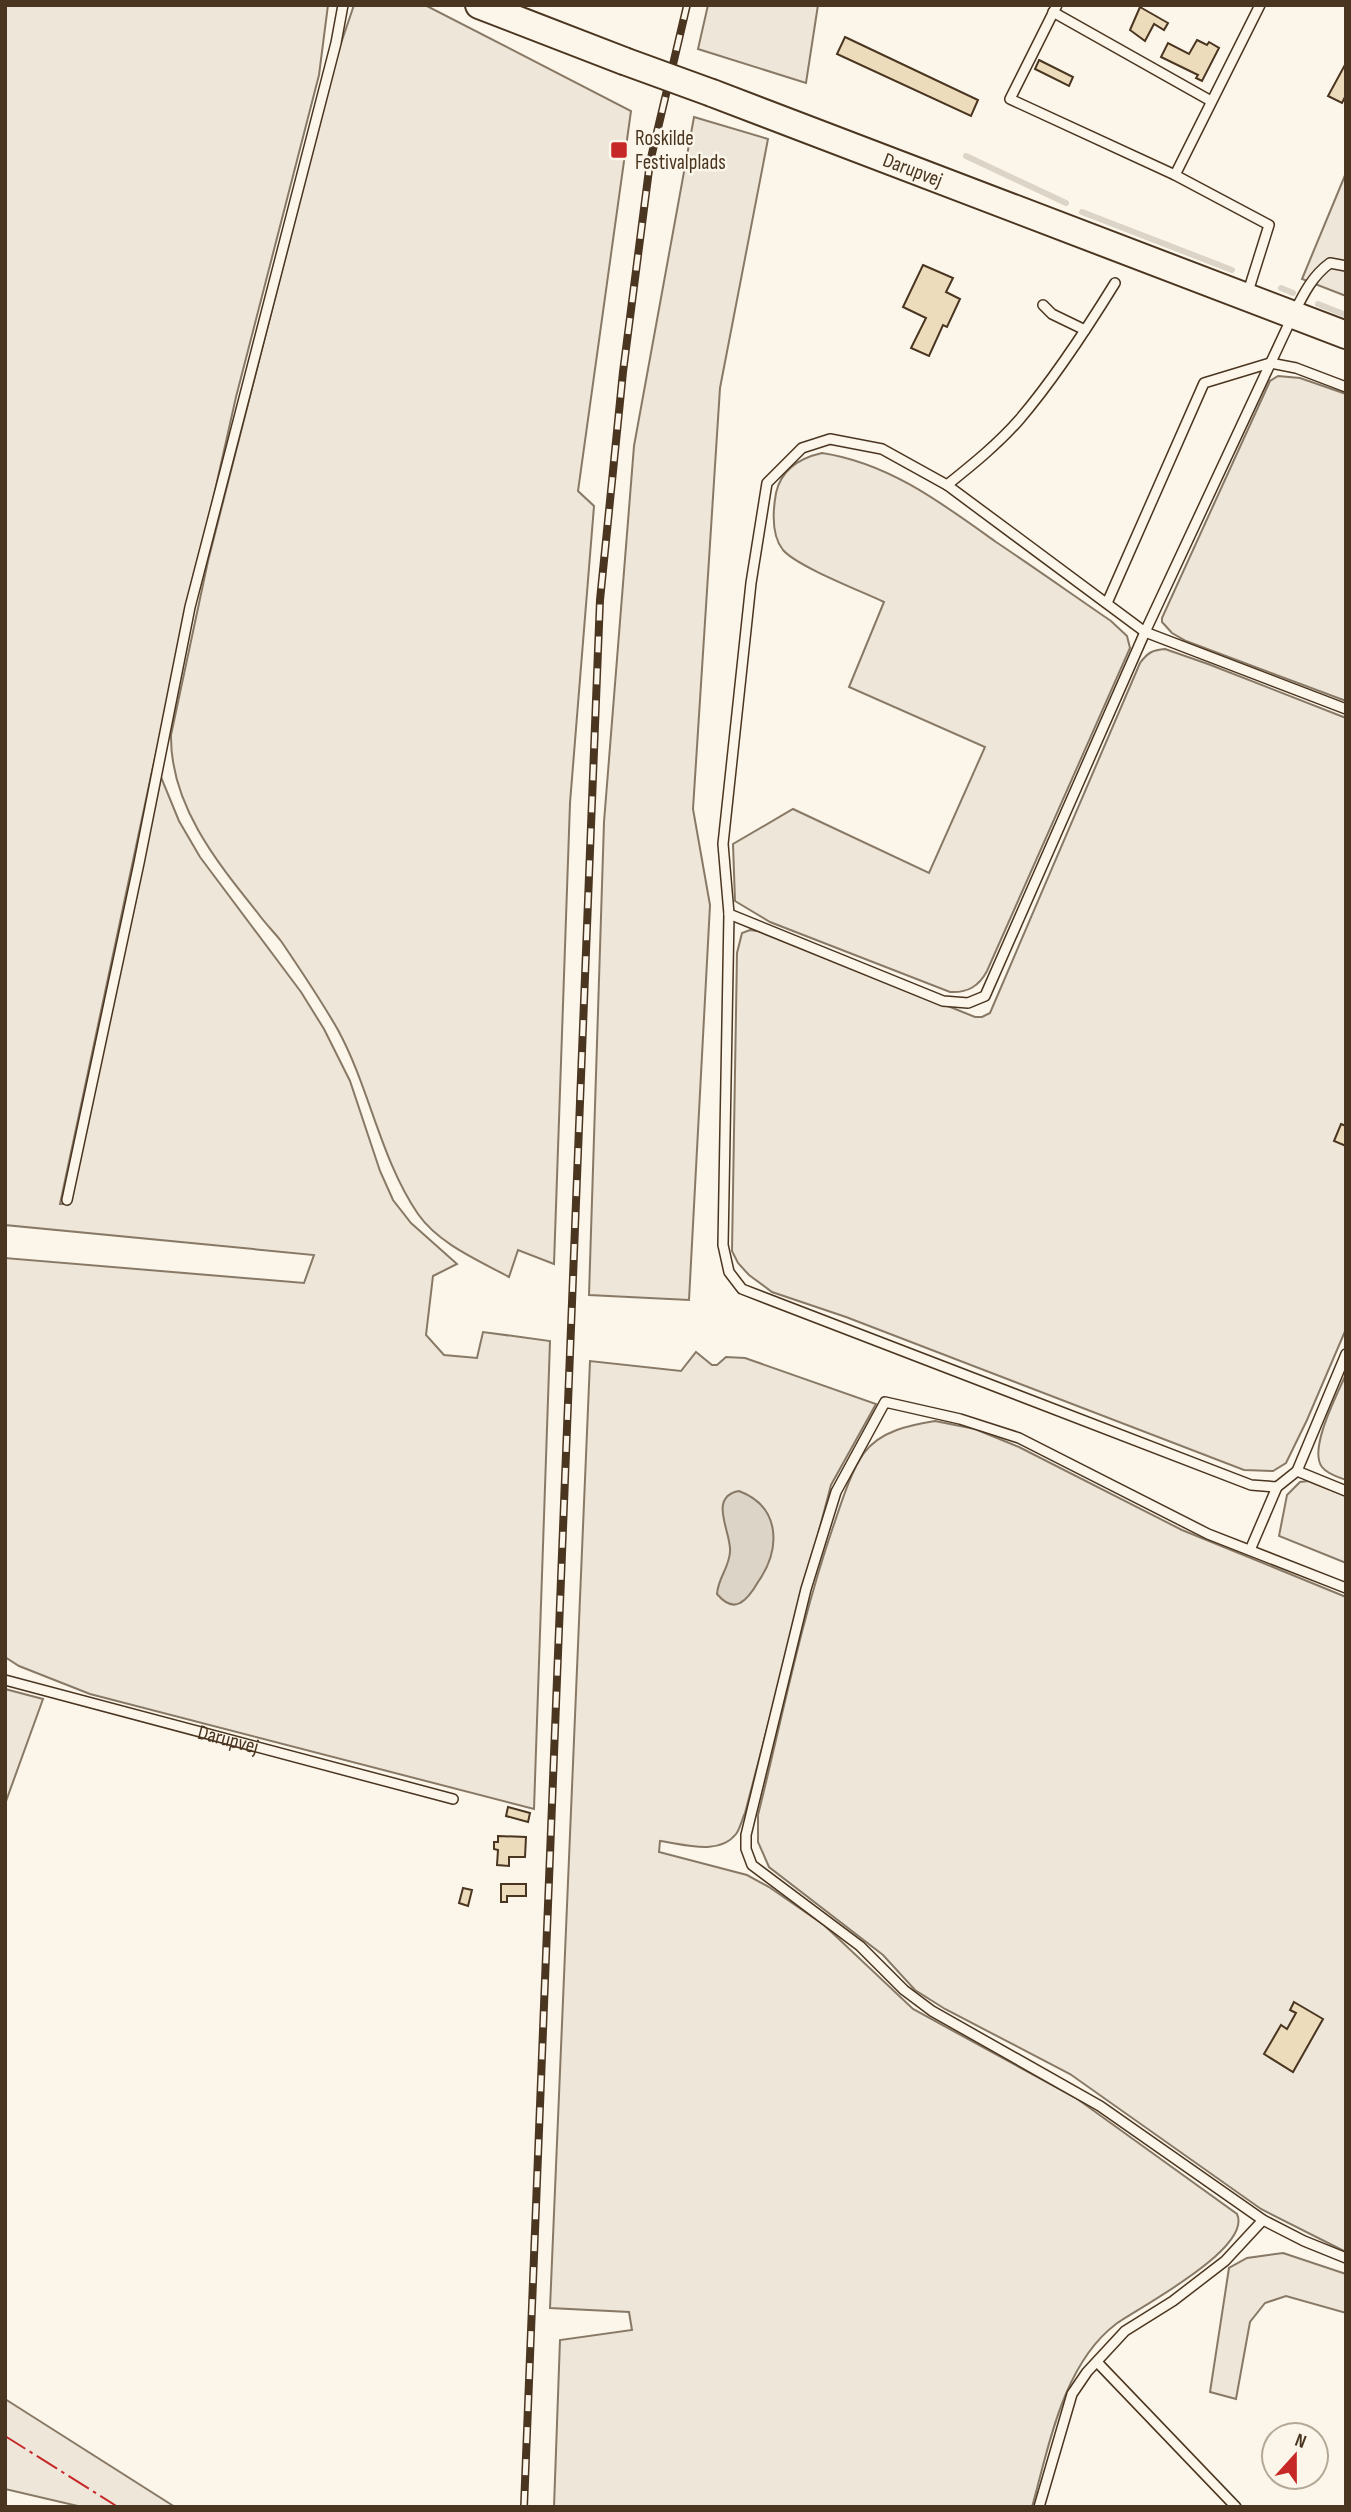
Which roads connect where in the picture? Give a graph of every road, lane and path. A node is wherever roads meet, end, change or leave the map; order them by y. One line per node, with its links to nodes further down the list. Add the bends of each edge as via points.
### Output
1 (343, 5): 21 (lane, via 190,607)
2 (479, 5): 9 (street, Darupvej, bridge)
3 (1260, 5): 5 (lane)
4 (1055, 8): 5 (lane); 6 (lane, via 1010,99)
5 (1211, 101): 6 (lane)
6 (1175, 175): 9 (lane, via 1269,225)
7 (1346, 267): 11 (lane, via 1330,263 1322,269)
8 (1115, 282): 12 (lane)
9 (1247, 297): 11 (street, Darupvej)
10 (1043, 305): 12 (lane)
11 (1293, 315): 13 (street, Darupvej); 14 (lane)
12 (1085, 330): 16 (lane, via 1018,421)
13 (1346, 335)
14 (1270, 363): 15 (lane); 17 (lane, via 1204,383); 18 (lane)
15 (1346, 387)
16 (947, 485): 17 (lane); 20 (lane, via 882,449 830,439 802,448 768,483 751,583 723,844)
17 (1107, 603): 18 (lane)
18 (1145, 632): 19 (lane); 20 (lane, via 985,996 968,1003 943,1000)
19 (1346, 709)
20 (729, 914): 24 (lane, via 723,1245 729,1272 743,1289 1251,1485)
21 (67, 1200)
22 (1346, 1354): 23 (lane)
23 (1297, 1471): 24 (lane); 25 (lane)
24 (1277, 1487): 26 (lane)
25 (1346, 1491)
26 (1250, 1550): 27 (lane); 30 (lane, via 1208,1534 1019,1438 885,1402 836,1493 806,1590 746,1849 752,1865 860,1946 932,2011 1100,2106)
27 (1346, 1588)
28 (5, 1680): 29 (lane, Darupvej)
29 (453, 1800)
30 (1263, 2220): 31 (lane); 32 (lane, via 1225,2261 1125,2331)
31 (1346, 2258)
32 (1097, 2362): 33 (lane, via 1072,2394); 34 (lane)
33 (1039, 2507)
34 (1236, 2507)

